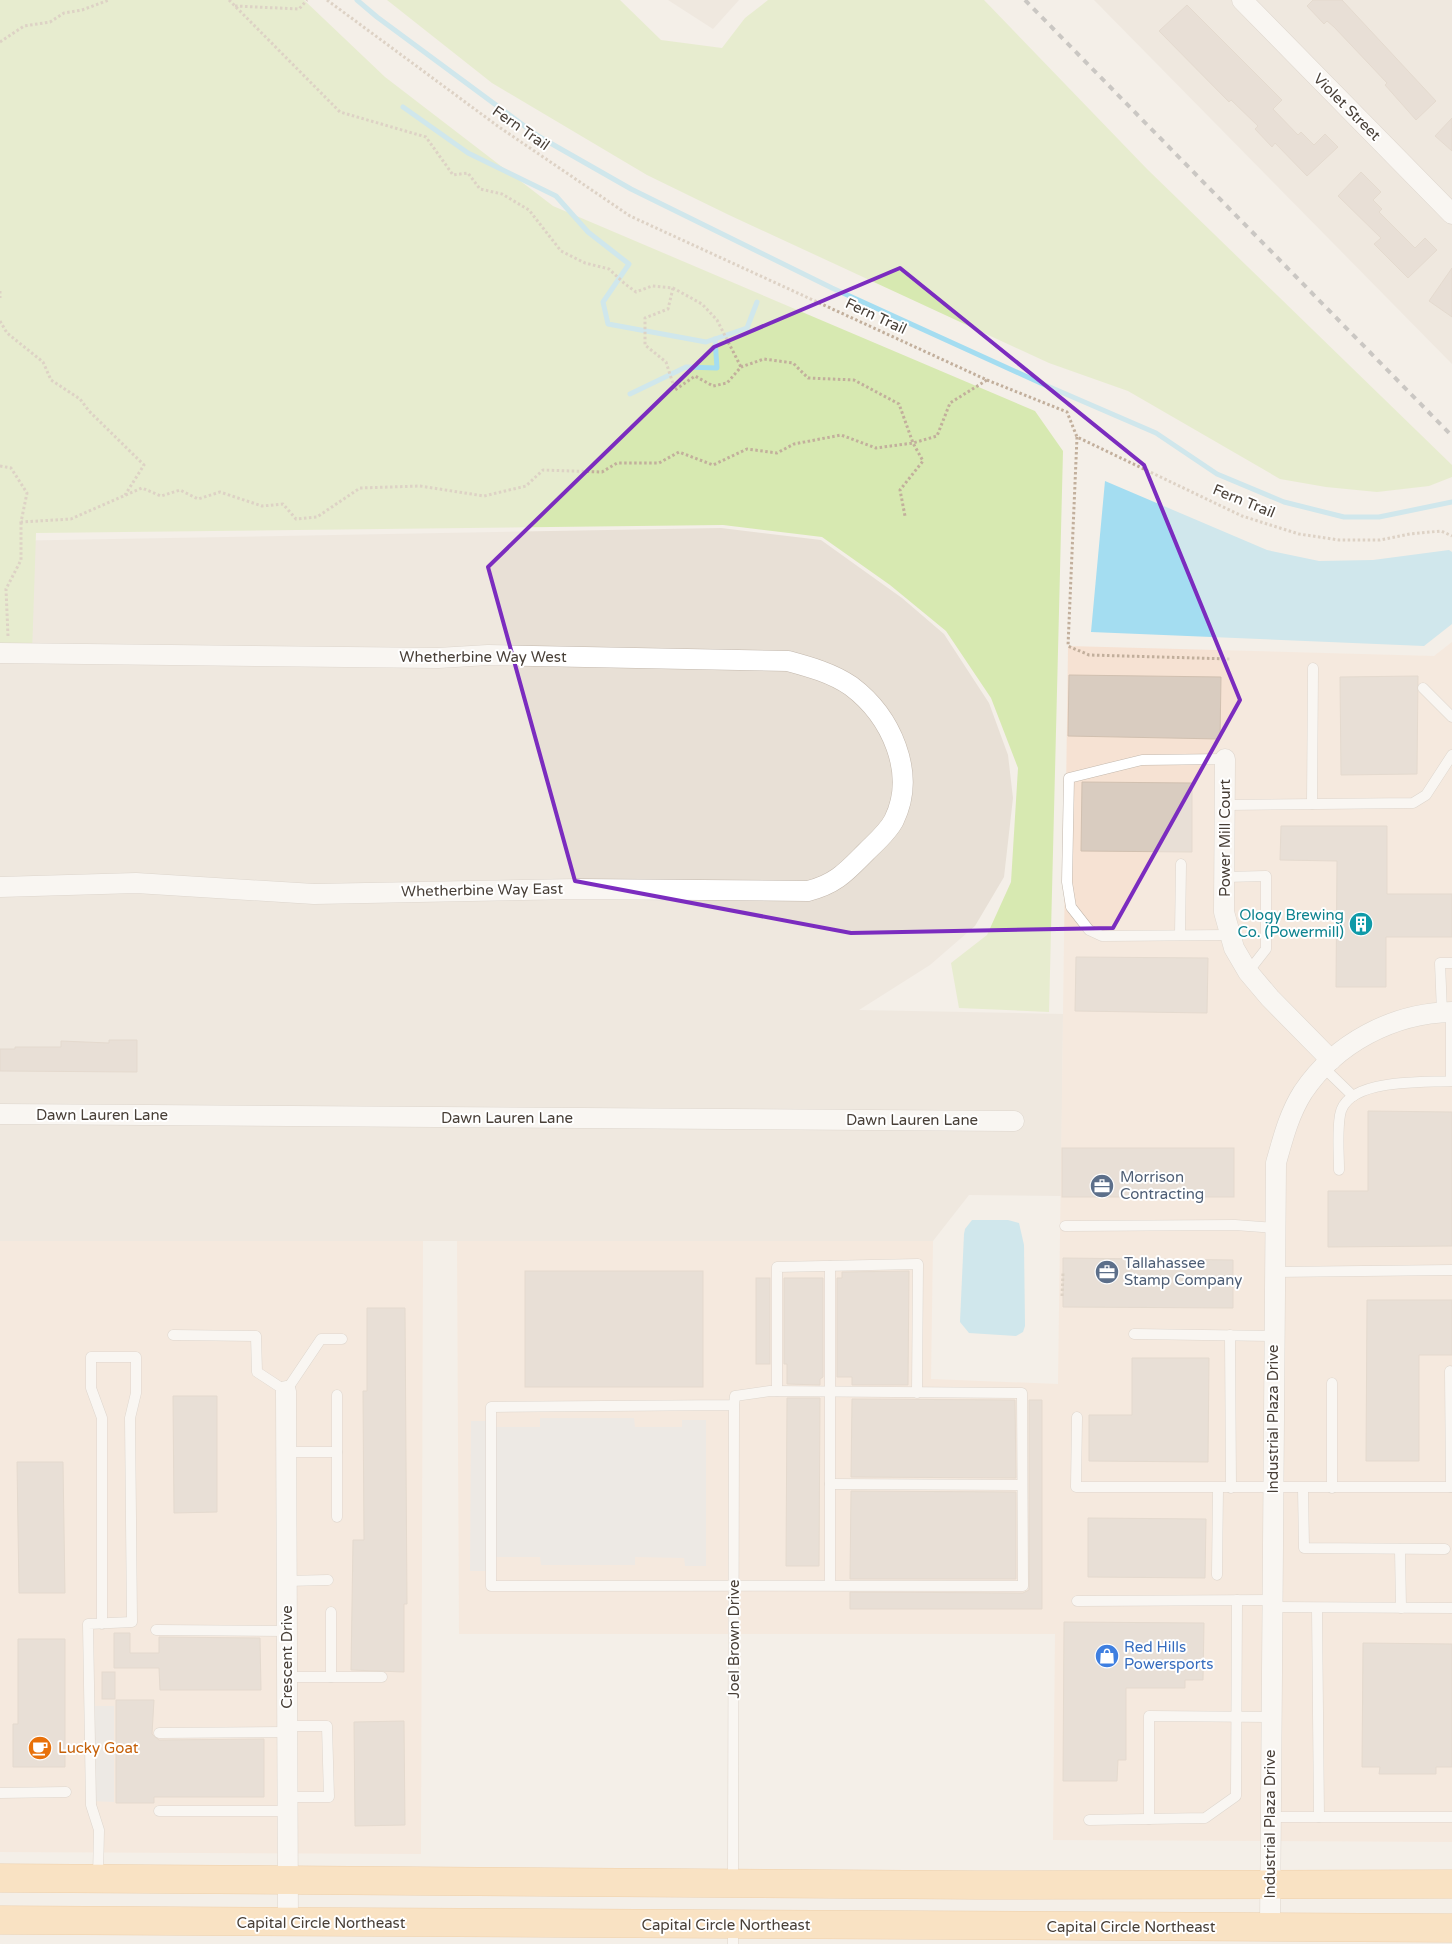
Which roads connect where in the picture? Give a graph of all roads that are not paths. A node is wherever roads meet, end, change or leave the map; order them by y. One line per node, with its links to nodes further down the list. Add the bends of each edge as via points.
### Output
1 (1242, 0): 2 (street, Violet Street)
2 (1452, 214)
3 (4, 646): 9 (street, Whetherbine Way West, via 438,658 488,655 788,661 834,676 867,700 882,719 898,749)
4 (1313, 668): 10 (lane)
5 (1423, 688): 6 (lane)
6 (1452, 717)
7 (1452, 755): 10 (lane, via 1426,795 1413,803)
8 (1225, 759): 11 (street, Power Mill Court); 15 (lane, via 1142,760 1069,778 1067,882 1071,908 1080,921 1102,936)
9 (903, 779): 14 (street, Whetherbine Way East, via 894,821 880,838 827,887 808,891 568,889 314,894 136,884)
10 (1312, 804): 11 (lane)
11 (1225, 805): 13 (street, Power Mill Court)
12 (1181, 864): 15 (lane)
13 (1225, 877): 16 (street, Power Mill Court, via 1224,912); 18 (lane, via 1266,876 1266,949)
14 (0, 886)
15 (1180, 935): 16 (lane)
16 (1230, 935): 18 (street, Power Mill Court)
17 (1452, 963): 19 (lane, via 1440,963)
18 (1248, 972): 20 (street, Power Mill Court)
19 (1448, 1012): 20 (street, Industrial Plaza Drive, via 1395,1022 1370,1032); 21 (lane, via 1451,1082 1375,1086)
20 (1327, 1063): 21 (lane); 26 (street, Industrial Plaza Drive, via 1303,1093 1287,1124 1276,1163)
21 (1353, 1096): 24 (lane, via 1344,1104 1340,1115)
22 (0, 1114): 23 (street, Dawn Lauren Lane)
23 (1014, 1121)
24 (1339, 1170)
25 (1066, 1226): 26 (lane, via 1235,1224)
26 (1274, 1228): 29 (street, Industrial Plaza Drive)
27 (830, 1266): 38 (lane, via 776,1267); 39 (lane); 40 (lane, via 918,1264)
28 (1452, 1270): 29 (lane)
29 (1274, 1272): 33 (street, Industrial Plaza Drive)
30 (1134, 1334): 32 (lane)
31 (173, 1335): 37 (lane, via 256,1336 256,1372)
32 (1230, 1335): 33 (lane); 50 (lane)
33 (1273, 1336): 51 (street, Industrial Plaza Drive)
34 (342, 1339): 37 (lane, via 321,1338)
35 (1450, 1371): 48 (lane)
36 (1332, 1383): 53 (lane)
37 (286, 1391): 44 (street, Crescent Drive)
38 (776, 1391): 39 (lane); 42 (lane)
39 (830, 1392): 40 (lane); 46 (lane)
40 (917, 1392): 47 (lane, via 1022,1393)
41 (337, 1395): 45 (lane)
42 (735, 1401): 60 (lane, Joel Brown Drive); 60 (lane, via 492,1407 491,1571 492,1586)
43 (1076, 1416): 49 (lane, via 1076,1487)
44 (286, 1452): 45 (lane); 59 (street, Crescent Drive)
45 (337, 1452): 54 (lane)
46 (830, 1484): 47 (lane); 61 (lane)
47 (1022, 1485): 61 (lane, via 1022,1586)
48 (1451, 1487): 53 (lane)
49 (1218, 1488): 50 (lane); 57 (lane)
50 (1231, 1488): 51 (lane)
51 (1272, 1488): 52 (lane); 64 (street, Industrial Plaza Drive)
52 (1304, 1488): 53 (lane); 55 (lane, via 1304,1548)
53 (1332, 1488)
54 (337, 1517)
55 (1400, 1549): 56 (lane); 66 (lane)
56 (1445, 1549)
57 (1217, 1576)
58 (328, 1580): 59 (lane)
59 (286, 1582): 71 (street, Crescent Drive)
60 (734, 1585): 61 (lane); 91 (lane, Joel Brown Drive)
61 (830, 1585)
62 (1237, 1600): 63 (lane); 64 (lane); 75 (lane)
63 (1076, 1601)
64 (1272, 1604): 65 (lane); 76 (street, Industrial Plaza Drive)
65 (1317, 1608): 66 (lane); 84 (lane)
66 (1401, 1608): 67 (lane)
67 (1452, 1608)
68 (330, 1612): 73 (lane)
69 (102, 1624): 69 (lane, via 102,1418 91,1388 91,1356 136,1356 136,1392 130,1418 132,1622); 89 (lane, via 88,1624 91,1805 99,1830)
70 (156, 1630): 71 (lane)
71 (287, 1631): 72 (street, Crescent Drive)
72 (287, 1677): 73 (lane); 77 (street, Crescent Drive)
73 (330, 1677): 74 (lane)
74 (382, 1678)
75 (1236, 1717): 76 (lane); 86 (lane, via 1236,1796 1204,1818); 86 (lane, via 1149,1716)
76 (1271, 1717): 83 (street, Industrial Plaza Drive)
77 (287, 1729): 78 (lane); 81 (street, Crescent Drive); 81 (lane, via 327,1726 329,1796)
78 (159, 1733)
79 (66, 1792): 80 (lane)
80 (0, 1793)
81 (288, 1804): 82 (lane); 90 (street, Crescent Drive)
82 (159, 1811)
83 (1271, 1817): 84 (lane); 92 (street, Industrial Plaza Drive)
84 (1319, 1817): 85 (lane)
85 (1452, 1817)
86 (1149, 1819): 87 (lane)
87 (1089, 1820)
88 (0, 1878): 89 (main road)
89 (98, 1878): 90 (main road)
90 (288, 1880): 91 (main road); 95 (street, Crescent Drive)
91 (733, 1882): 92 (main road); 98 (main road)
92 (1270, 1884): 93 (main road); 96 (street, Industrial Plaza Drive)
93 (1452, 1884)
94 (0, 1920): 95 (main road, Capital Circle Northeast)
95 (288, 1922): 98 (main road, Capital Circle Northeast)
96 (1270, 1928): 97 (main road, Capital Circle Northeast); 98 (main road, Capital Circle Northeast)
97 (1452, 1928)
98 (733, 1935)

